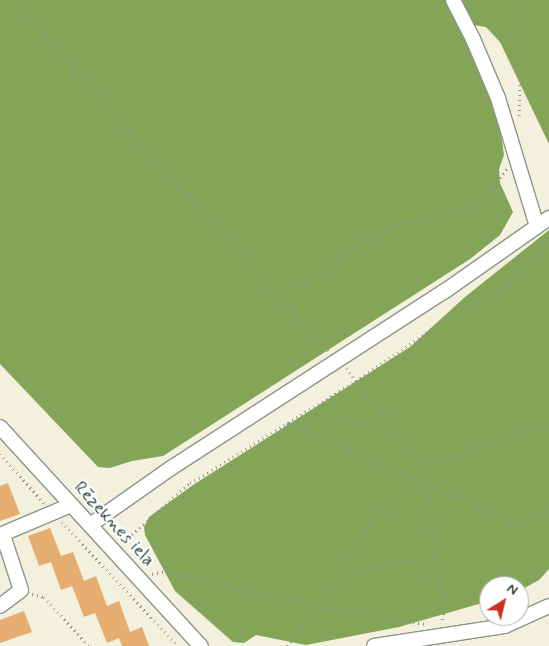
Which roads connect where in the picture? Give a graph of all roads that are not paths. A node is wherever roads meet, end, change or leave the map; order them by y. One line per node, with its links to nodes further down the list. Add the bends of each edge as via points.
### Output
1 (452, 0): 3 (street, via 473,39 517,154)
2 (549, 218): 3 (street)
3 (537, 226): 6 (street, via 445,291)
4 (0, 427): 5 (street, Rēzeknes iela)
5 (71, 506): 6 (street, Rēzeknes iela); 7 (street)
6 (90, 525): 10 (street, Rēzeknes iela)
7 (2, 535): 8 (street, via 21,590)
8 (0, 606)
9 (549, 606): 11 (street, via 505,626)
10 (200, 646)
11 (374, 646)

